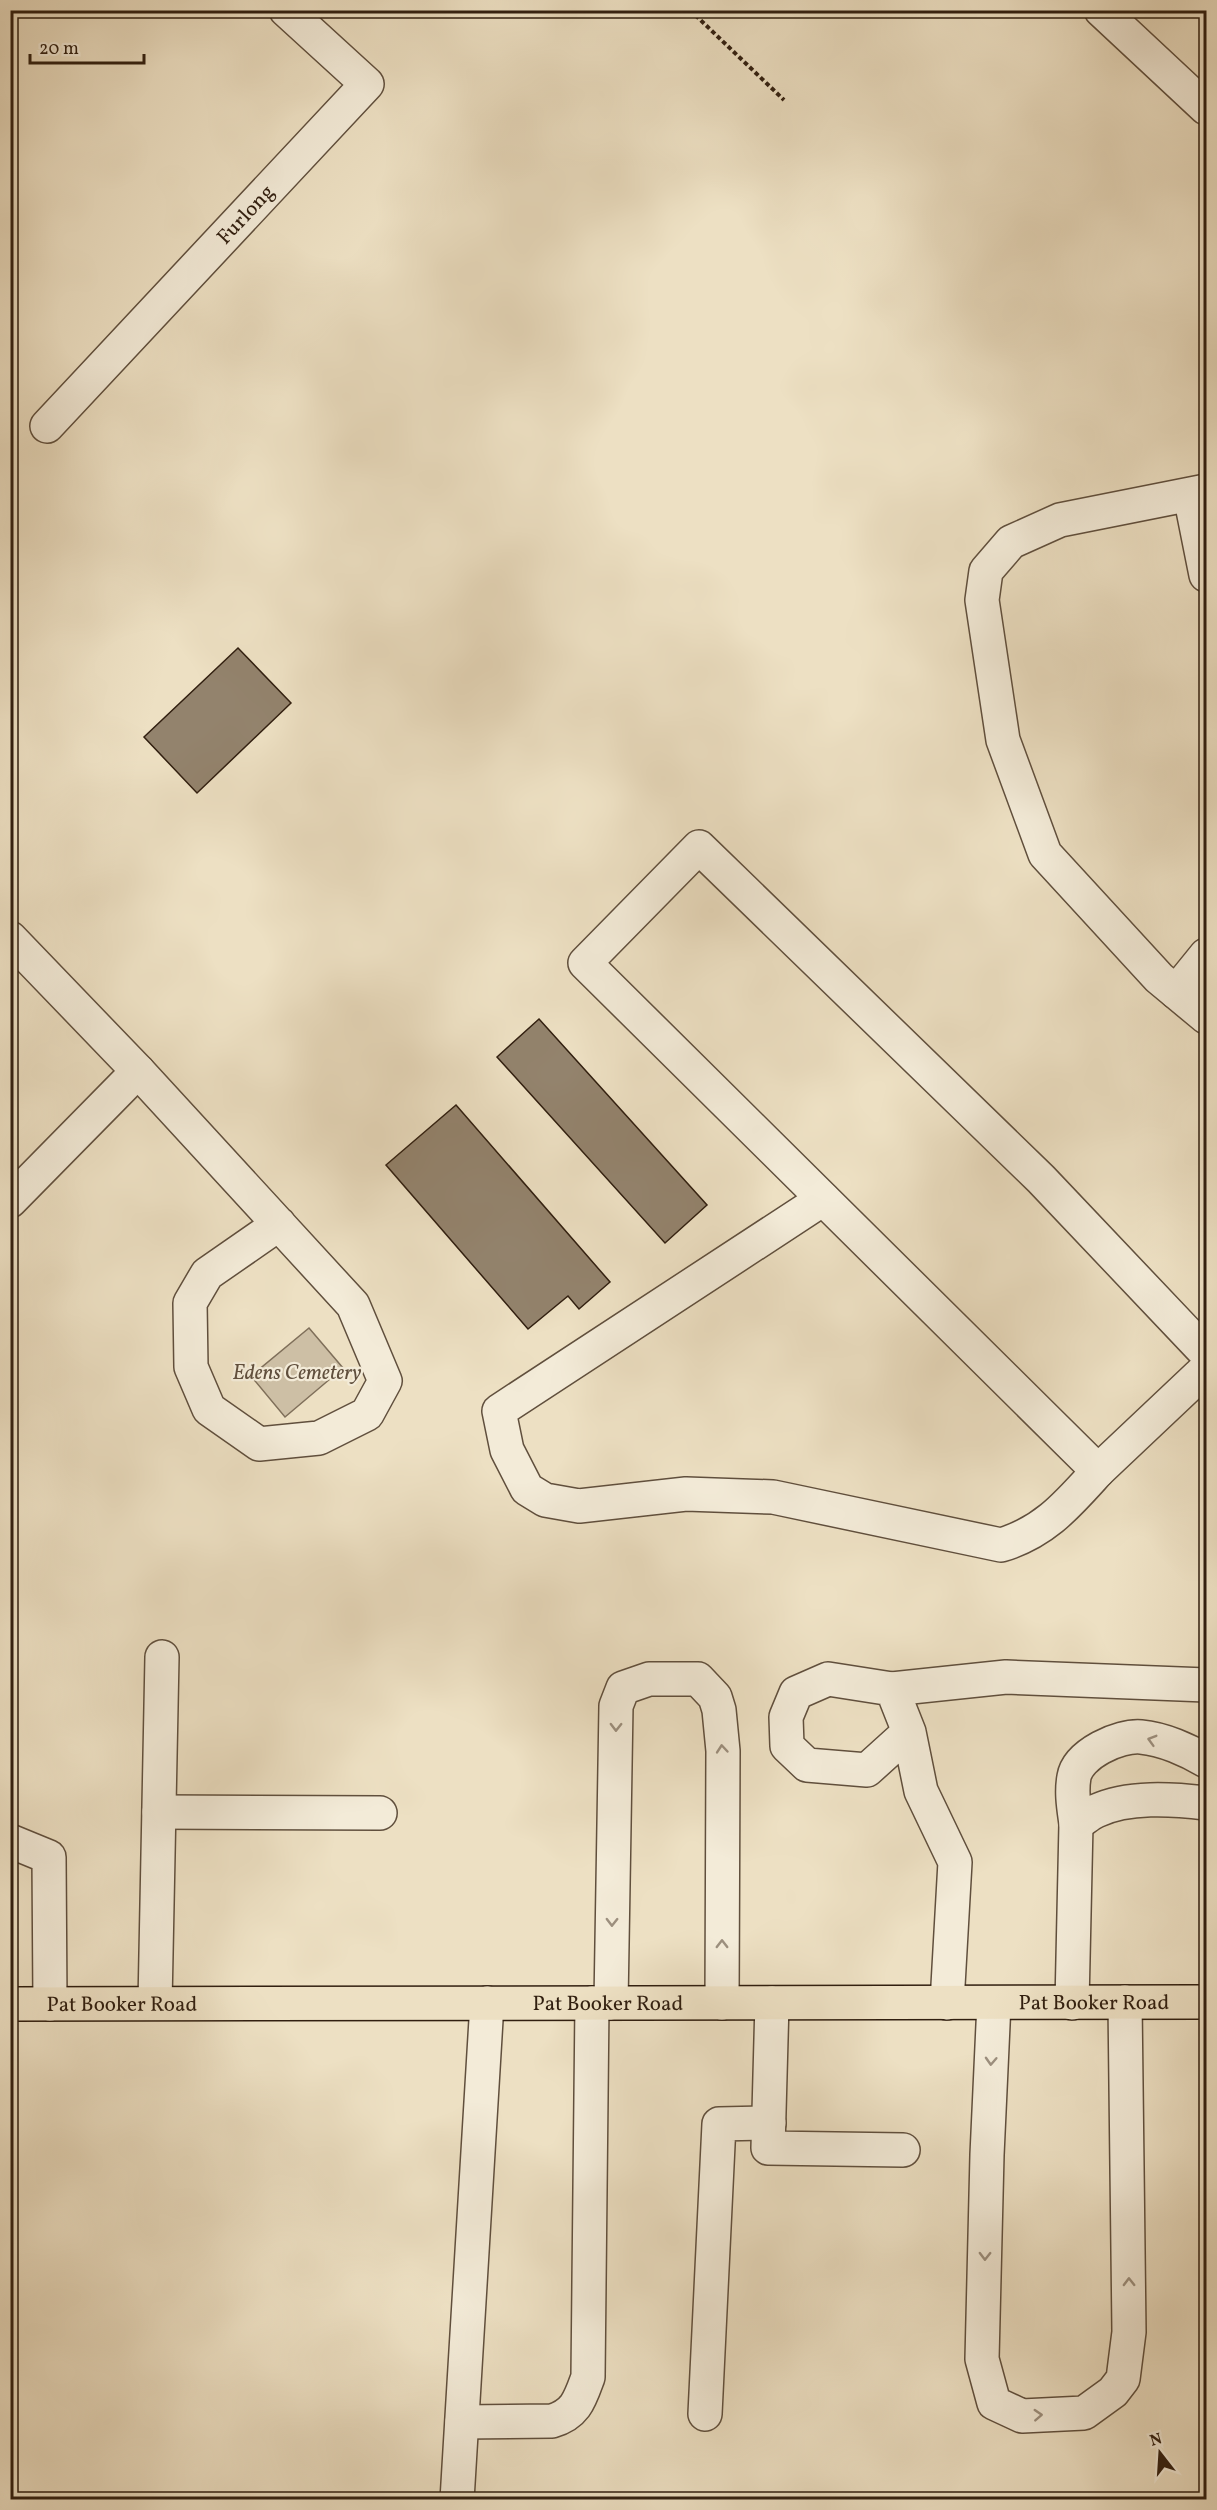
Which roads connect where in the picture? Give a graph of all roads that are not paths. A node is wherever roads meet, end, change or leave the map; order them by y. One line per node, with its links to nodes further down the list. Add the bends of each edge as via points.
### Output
1 (286, 10): 4 (street, Furlong, via 367,84)
2 (1101, 10): 3 (street)
3 (1206, 108)
4 (47, 426)
5 (1198, 493): 6 (street); 9 (street, via 1060,520 1011,542 986,571 982,600 1004,740 1045,854)
6 (1206, 576)
7 (10, 938): 11 (street)
8 (1206, 955): 9 (street)
9 (1176, 992): 10 (street)
10 (1206, 1017)
11 (138, 1071): 13 (street); 14 (street)
12 (823, 1199): 15 (street, via 585,963 699,847 1041,1179); 17 (street); 17 (street, via 499,1411 507,1450 527,1489 545,1500 579,1506 686,1494 773,1497 1001,1545 1023,1539 1058,1515)
13 (10, 1202)
14 (279, 1224): 14 (street, via 207,1274 190,1302 191,1367 210,1409 259,1444 319,1438 358,1419 367,1414 385,1381 353,1305)
15 (1206, 1353)
16 (1206, 1369): 17 (street)
17 (1098, 1471)
18 (162, 1657): 24 (street)
19 (1206, 1685): 20 (street, via 1006,1677)
20 (892, 1689): 21 (street); 21 (street, via 828,1679 796,1693 786,1717 787,1746 807,1765 867,1770)
21 (909, 1732): 35 (street, via 921,1791 955,1862)
22 (1206, 1761): 26 (street, one-way to 26, via 1188,1751 1140,1737 1104,1745 1087,1756 1074,1775)
23 (1206, 1803): 26 (street, via 1119,1803 1095,1811)
24 (159, 1812): 25 (street); 30 (street)
25 (380, 1813)
26 (1076, 1824): 37 (street)
27 (10, 1841): 39 (street, via 49,1857)
28 (1125, 2002): 29 (main road, Pat Booker Road); 36 (street, one-way to 28, via 982,2359 994,2403 1022,2416 1084,2413 1113,2392 1123,2379 1129,2332); 37 (main road, Pat Booker Road)
29 (1206, 2002)
30 (155, 2003): 31 (main road, Pat Booker Road); 39 (main road, Pat Booker Road)
31 (488, 2003): 32 (main road, Pat Booker Road); 43 (street)
32 (602, 2003): 33 (main road, Pat Booker Road); 33 (street, one-way to 32, via 723,1751 715,1697 698,1679 649,1679 623,1688 616,1706); 43 (street, via 588,2377 578,2404 565,2417 552,2421)
33 (722, 2003): 34 (main road, Pat Booker Road)
34 (772, 2003): 35 (main road, Pat Booker Road); 40 (street)
35 (946, 2003): 36 (main road, Pat Booker Road)
36 (994, 2003): 37 (main road, Pat Booker Road)
37 (1072, 2003)
38 (10, 2004): 39 (main road, Pat Booker Road)
39 (50, 2004)
40 (769, 2123): 41 (street, via 768,2148); 42 (street, via 719,2124)
41 (903, 2150)
42 (705, 2414)
43 (462, 2421): 44 (street)
44 (457, 2499)

